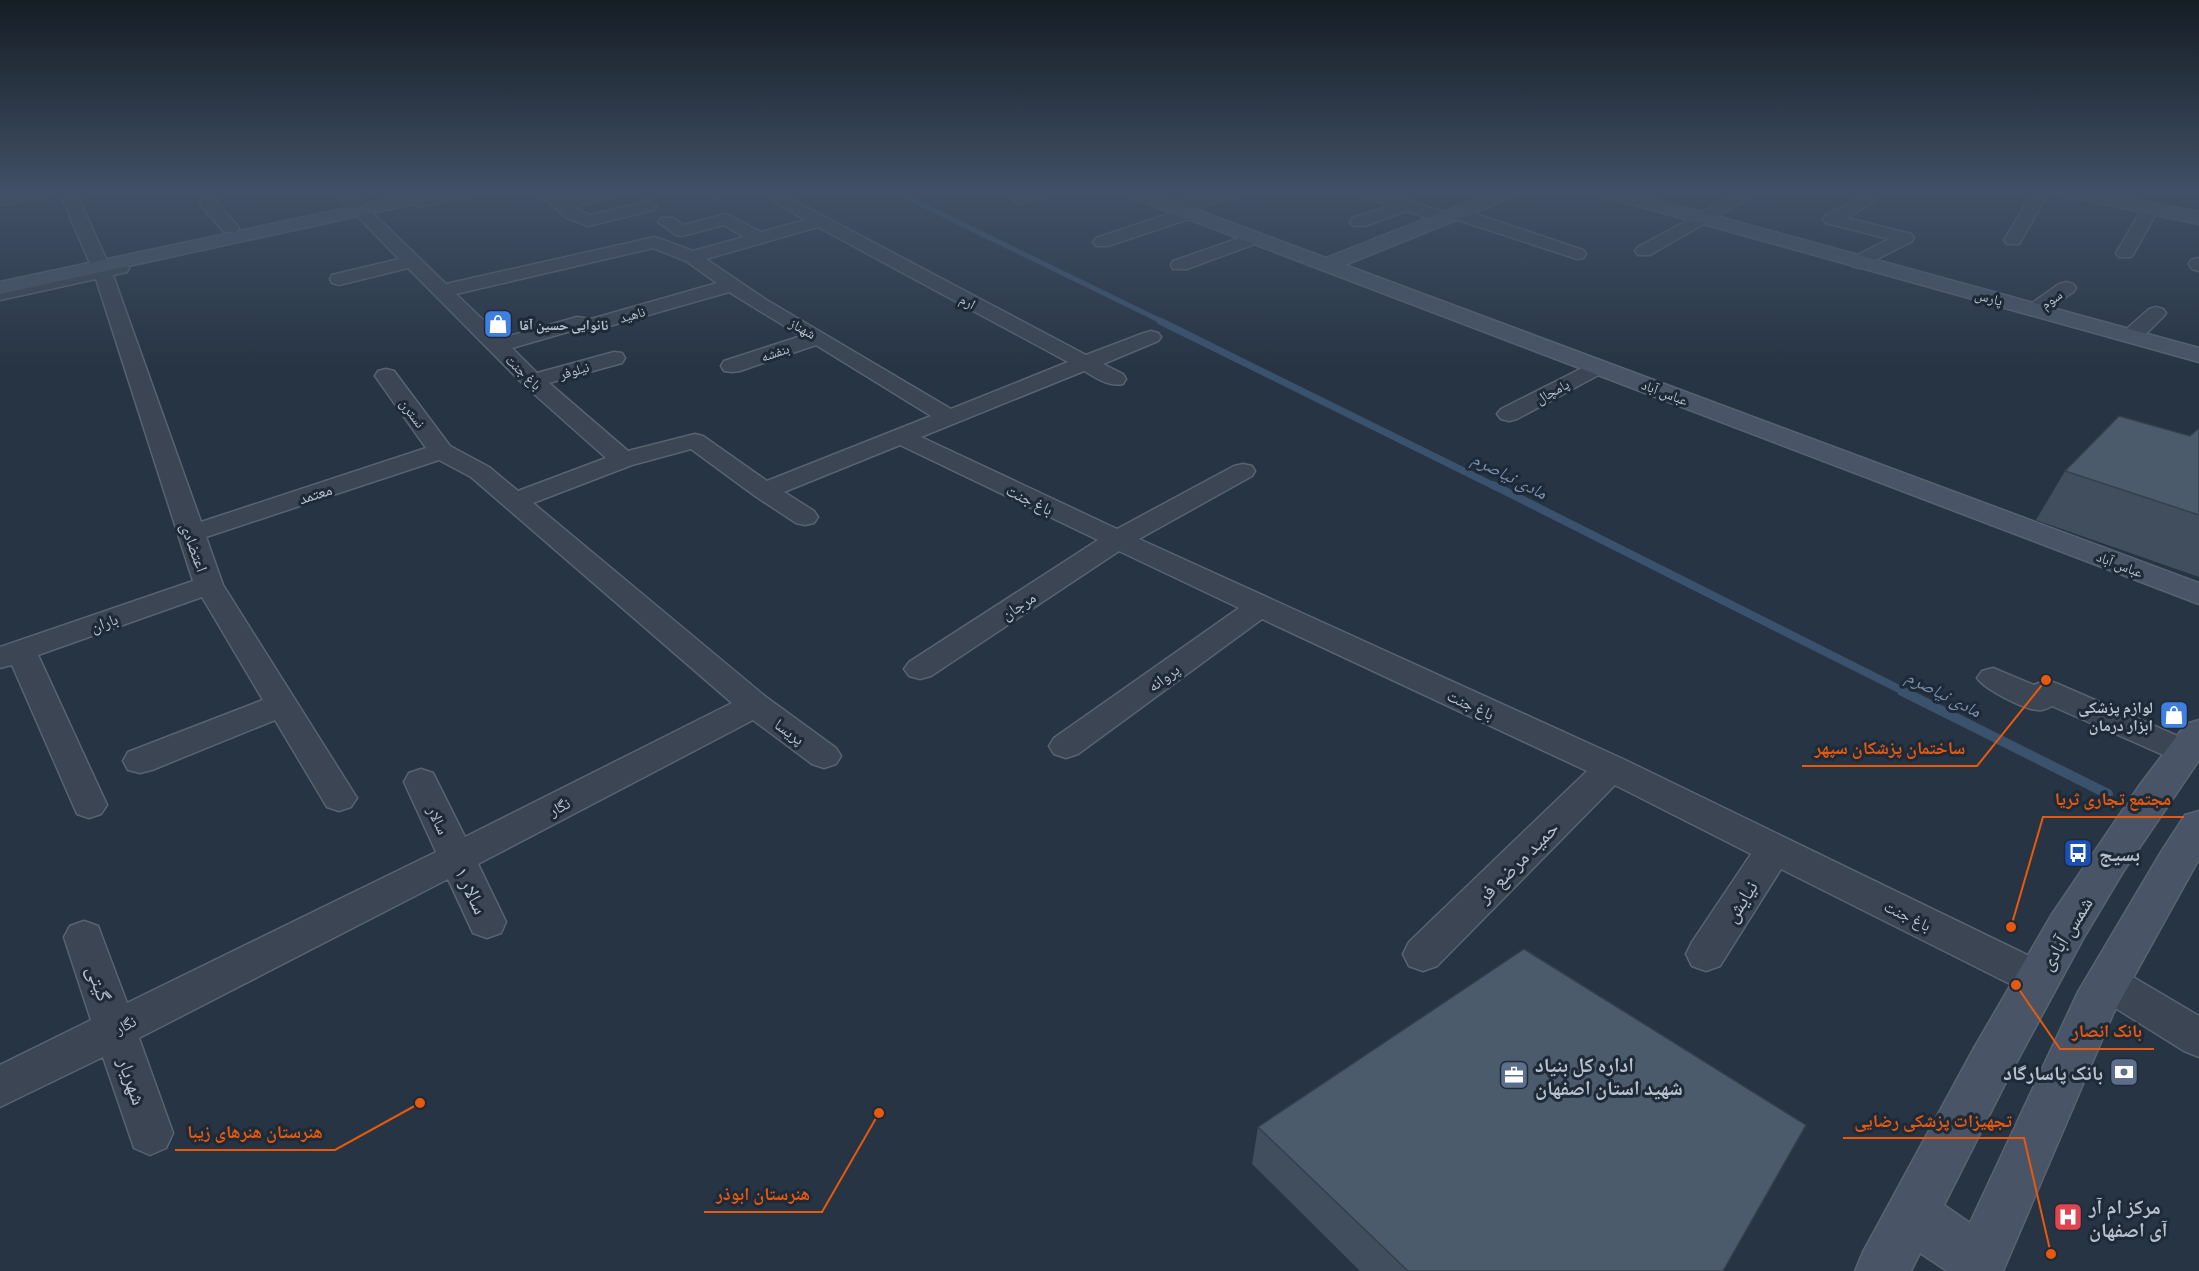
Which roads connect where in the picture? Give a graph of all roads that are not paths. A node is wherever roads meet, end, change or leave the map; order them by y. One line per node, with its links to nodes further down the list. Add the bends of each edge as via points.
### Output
1 (94, 250): 21 (street, اعتضادی)
2 (152, 250): 21 (main road)
3 (162, 250): 21 (main road)
4 (402, 250): 19 (street, باغ جنت)
5 (630, 250): 29 (street, شهناز, via 570,270)
6 (676, 250): 18 (street, شهناز)
7 (716, 250): 18 (street)
8 (873, 250): 39 (street, ارم)
9 (1220, 250): 22 (street)
10 (1287, 250): 23 (main road, عباس آباد)
11 (1363, 250): 23 (main road)
12 (1565, 250): 17 (street)
13 (1816, 250): 20 (main road, پارس)
14 (1881, 250): 20 (street)
15 (2127, 250): 16 (street)
16 (2125, 253)
17 (1577, 254)
18 (692, 257): 26 (street, شهناز)
19 (413, 261): 25 (street); 29 (street, باغ جنت)
20 (1859, 262): 31 (main road, پارس)
21 (100, 265): 24 (main road); 27 (main road); 30 (street); 54 (street, اعتضادی)
22 (1180, 265)
23 (1326, 265): 41 (main road, عباس آباد)
24 (0, 278)
25 (339, 279)
26 (732, 285): 34 (street, شهناز); 36 (street, ناهید, via 592,325 577,323)
27 (0, 288)
28 (2066, 288): 31 (street, سوم)
29 (443, 291): 36 (street, باغ جنت)
30 (0, 294)
31 (2035, 310): 33 (main road, پارس)
32 (2157, 313): 33 (street)
33 (2130, 336): 37 (main road, پارس)
34 (818, 337): 40 (street, بنفشه); 46 (street, شهناز)
35 (1151, 337): 39 (street)
36 (497, 346): 44 (street, باغ جنت)
37 (2199, 355)
38 (614, 358): 44 (street, نیلوفر)
39 (1085, 365): 43 (street, ارم); 46 (street)
40 (732, 366)
41 (1596, 367): 45 (street, پامچال); 56 (main road, عباس آباد)
42 (386, 376): 48 (street, نسترن)
43 (1115, 379)
44 (533, 381): 49 (street, باغ جنت)
45 (1509, 414)
46 (950, 418): 47 (street)
47 (902, 437): 51 (street); 55 (street, باغ جنت)
48 (441, 451): 52 (street, via 480,472); 54 (street, معتمد)
49 (623, 460): 51 (street, via 695,441); 52 (street)
50 (1243, 471): 55 (street, مرجان)
51 (764, 491): 53 (street)
52 (515, 501): 65 (street)
53 (805, 517)
54 (190, 534): 57 (street, اعتضادی)
55 (1117, 540): 59 (street, باغ جنت); 62 (street, مرجان)
56 (2148, 574): 58 (main road, عباس آباد); 60 (main road)
57 (209, 585): 61 (street, باران); 64 (street, اعتضادی)
58 (2199, 594)
59 (1260, 608): 67 (street, پروانه); 70 (street, باغ جنت)
60 (2199, 612)
61 (10, 654): 73 (street)
62 (920, 669)
63 (1993, 678): 66 (street, via 2038,700 2047,691)
64 (282, 705): 69 (street); 72 (street, اعتضادی)
65 (755, 705): 68 (street, پریسا); 76 (street, نگار)
66 (2192, 742): 81 (main road, شمس آبادی, via 2126,836)
67 (1066, 746)
68 (824, 756)
69 (140, 761)
70 (1611, 768): 75 (street, باغ جنت); 79 (street, حمید مرضع فر)
71 (421, 782): 76 (street, سالار)
72 (339, 798)
73 (89, 805)
74 (2199, 826): 82 (main road)
75 (1773, 849): 80 (street, نیایش); 81 (street, باغ جنت)
76 (457, 858): 77 (street, سالار ۱); 83 (street, نگار)
77 (487, 922)
78 (84, 937): 83 (street, گیتی)
79 (1424, 954)
80 (1706, 954)
81 (2036, 978): 87 (main road, شمس آبادی)
82 (2107, 982): 84 (street); 88 (main road)
83 (115, 1029): 85 (street, نگار); 86 (street, شهریار)
84 (2199, 1038)
85 (0, 1087)
86 (150, 1133)
87 (1912, 1215): 88 (main road); 89 (main road, شمس آبادی)
88 (1977, 1266)
89 (1882, 1271)

